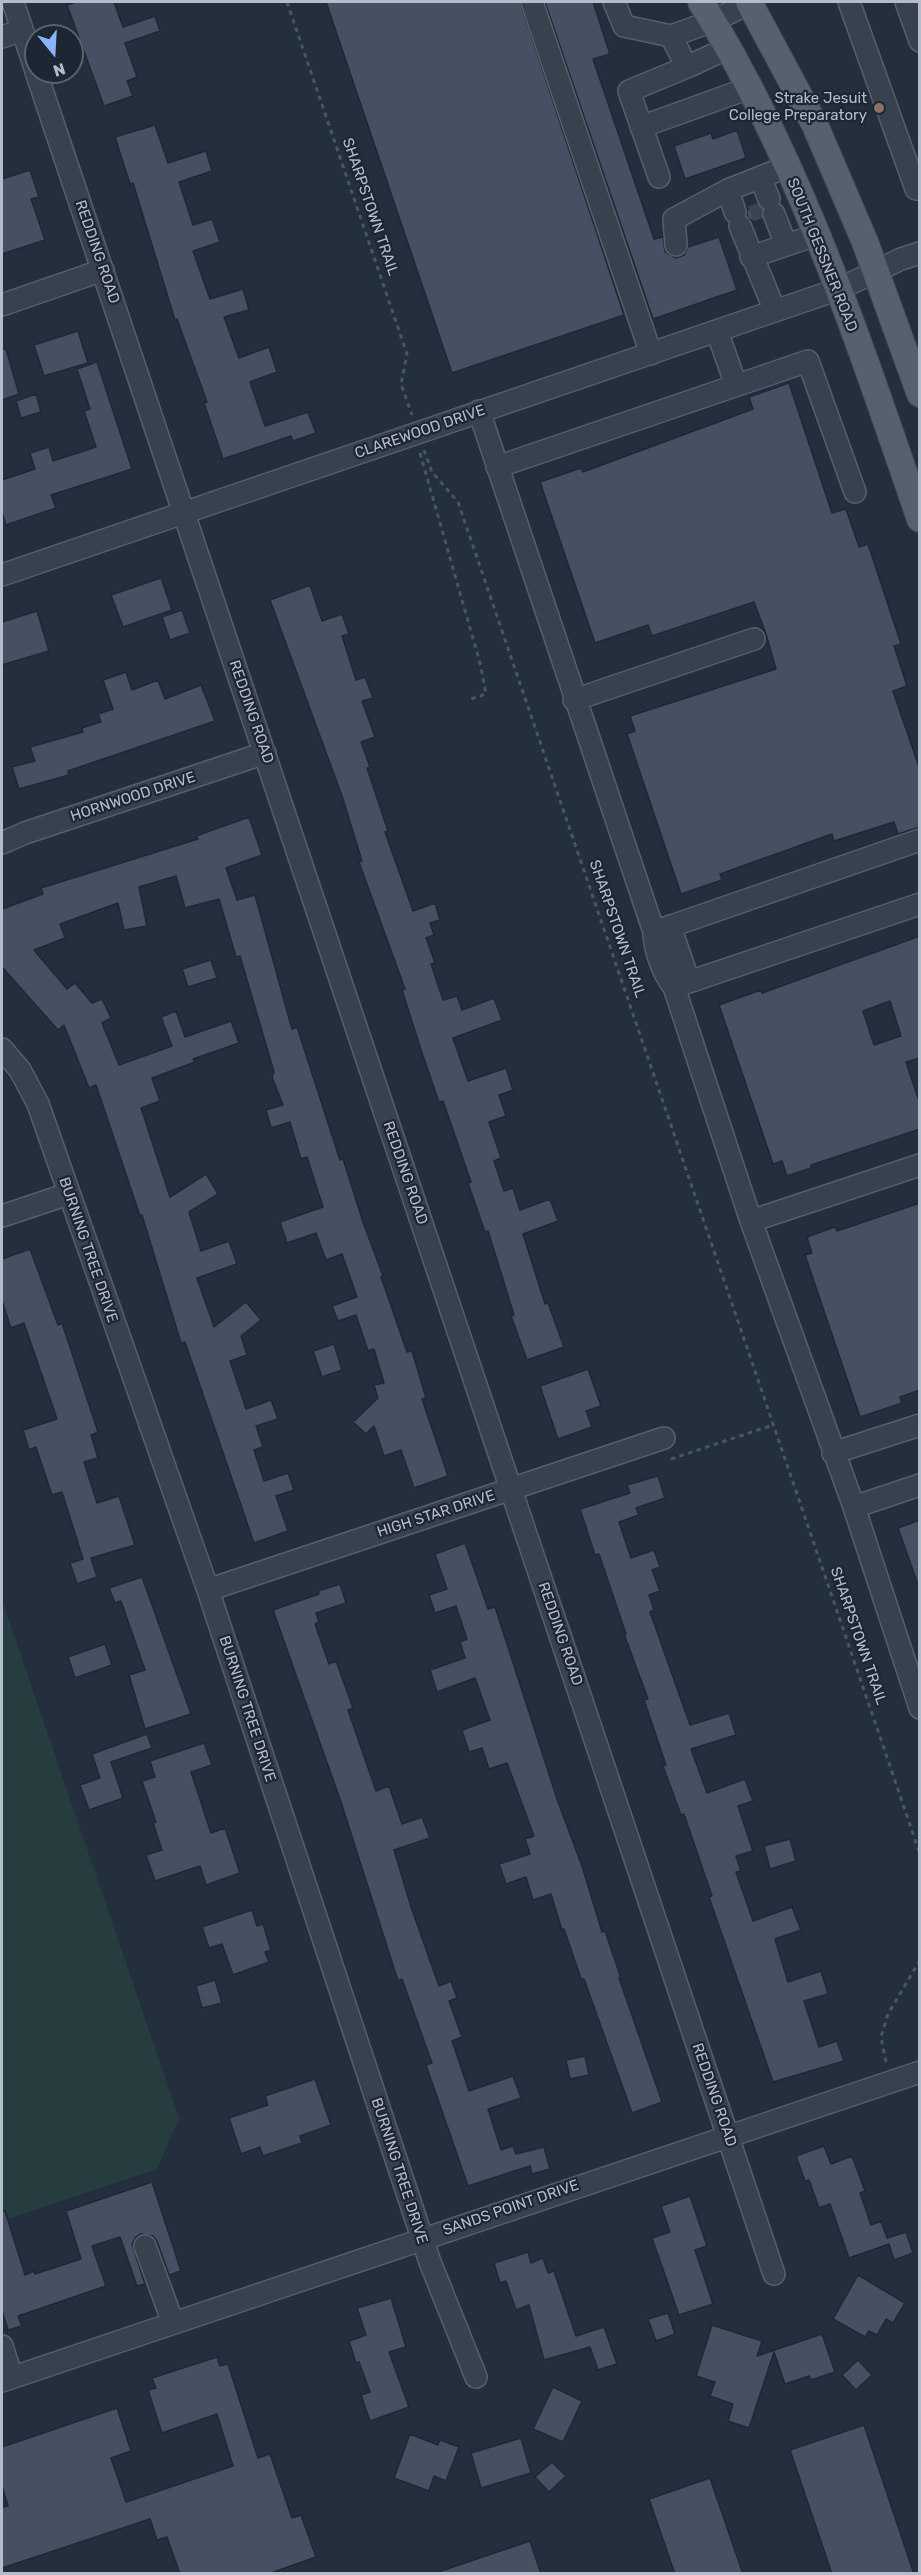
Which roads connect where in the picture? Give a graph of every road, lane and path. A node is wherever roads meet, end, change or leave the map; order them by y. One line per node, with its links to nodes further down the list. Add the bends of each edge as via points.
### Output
1 (13, 2): 9 (street, REDDING ROAD)
2 (287, 2): 38 (path, SHARPSTOWN TRAIL, via 407,354 401,384)
3 (532, 2): 34 (street)
4 (614, 2): 11 (street, via 624,26)
5 (749, 2): 8 (street); 29 (main road, via 815,125)
6 (849, 2): 22 (street, via 916,189)
7 (906, 2): 13 (street)
8 (707, 11): 11 (street); 14 (main road, SOUTH GESSNER ROAD)
9 (22, 30): 10 (street, REDDING ROAD); 12 (street)
10 (24, 36)
11 (671, 36): 15 (street)
12 (2, 37)
13 (920, 41)
14 (728, 48): 15 (street); 17 (main road, SOUTH GESSNER ROAD)
15 (687, 67): 18 (street, via 628,91)
16 (40, 84): 28 (street, REDDING ROAD)
17 (749, 88): 18 (street); 19 (main road, SOUTH GESSNER ROAD)
18 (641, 127): 20 (street)
19 (786, 167): 21 (street); 24 (main road, SOUTH GESSNER ROAD)
20 (660, 177)
21 (744, 185): 23 (street); 23 (street); 25 (street, via 674,219)
22 (920, 188)
23 (755, 213): 26 (street); 26 (street)
24 (816, 235): 26 (street); 30 (main road, SOUTH GESSNER ROAD)
25 (676, 245)
26 (768, 251): 32 (street)
27 (920, 253): 29 (street, CLAREWOOD DRIVE)
28 (103, 270): 31 (street); 41 (street, REDDING ROAD)
29 (874, 272): 30 (street, CLAREWOOD DRIVE); 36 (main road)
30 (839, 289): 32 (street, CLAREWOOD DRIVE); 42 (main road, SOUTH GESSNER ROAD)
31 (2, 305)
32 (775, 311): 33 (street, CLAREWOOD DRIVE)
33 (717, 331): 34 (street, CLAREWOOD DRIVE); 35 (street)
34 (651, 354): 37 (street, CLAREWOOD DRIVE)
35 (736, 385): 39 (street); 40 (street, via 808,361)
36 (920, 394)
37 (478, 411): 38 (street, CLAREWOOD DRIVE); 39 (street)
38 (417, 435): 41 (street, CLAREWOOD DRIVE); 45 (path, via 486,694); 58 (path, SHARPSTOWN TRAIL, via 432,472 458,502)
39 (497, 467): 46 (street)
40 (855, 492)
41 (184, 514): 43 (street, CLAREWOOD DRIVE); 47 (street, REDDING ROAD)
42 (920, 519)
43 (2, 575)
44 (754, 639): 46 (street)
45 (468, 700)
46 (574, 700): 51 (street)
47 (265, 753): 49 (street, HORNWOOD DRIVE); 64 (street, REDDING ROAD)
48 (920, 840): 51 (street)
49 (2, 843)
50 (920, 904): 52 (street)
51 (662, 929): 52 (street)
52 (682, 984): 57 (street)
53 (2, 1049): 55 (street, BURNING TREE DRIVE, via 20,1070 38,1104)
54 (920, 1165): 57 (street)
55 (68, 1194): 56 (street); 66 (street, BURNING TREE DRIVE)
56 (2, 1216)
57 (751, 1221): 61 (street)
58 (773, 1425): 62 (path); 68 (path, SHARPSTOWN TRAIL)
59 (920, 1425): 61 (street)
60 (664, 1438): 64 (street, HIGH STAR DRIVE)
61 (833, 1453): 65 (street)
62 (672, 1459)
63 (920, 1485): 65 (street)
64 (511, 1489): 66 (street, HIGH STAR DRIVE); 72 (street, REDDING ROAD)
65 (854, 1507): 67 (street)
66 (208, 1590): 73 (street, BURNING TREE DRIVE)
67 (920, 1708)
68 (920, 1854)
69 (920, 1960): 70 (path, via 888,2014 881,2037)
70 (888, 2068)
71 (920, 2072): 72 (street, SANDS POINT DRIVE)
72 (727, 2135): 73 (street, SANDS POINT DRIVE); 75 (street, REDDING ROAD)
73 (422, 2238): 76 (street, SANDS POINT DRIVE); 78 (street, BURNING TREE DRIVE)
74 (145, 2246): 76 (street)
75 (774, 2274)
76 (173, 2323): 79 (street, SANDS POINT DRIVE)
77 (2, 2346): 79 (street)
78 (476, 2377)
79 (7, 2379)

